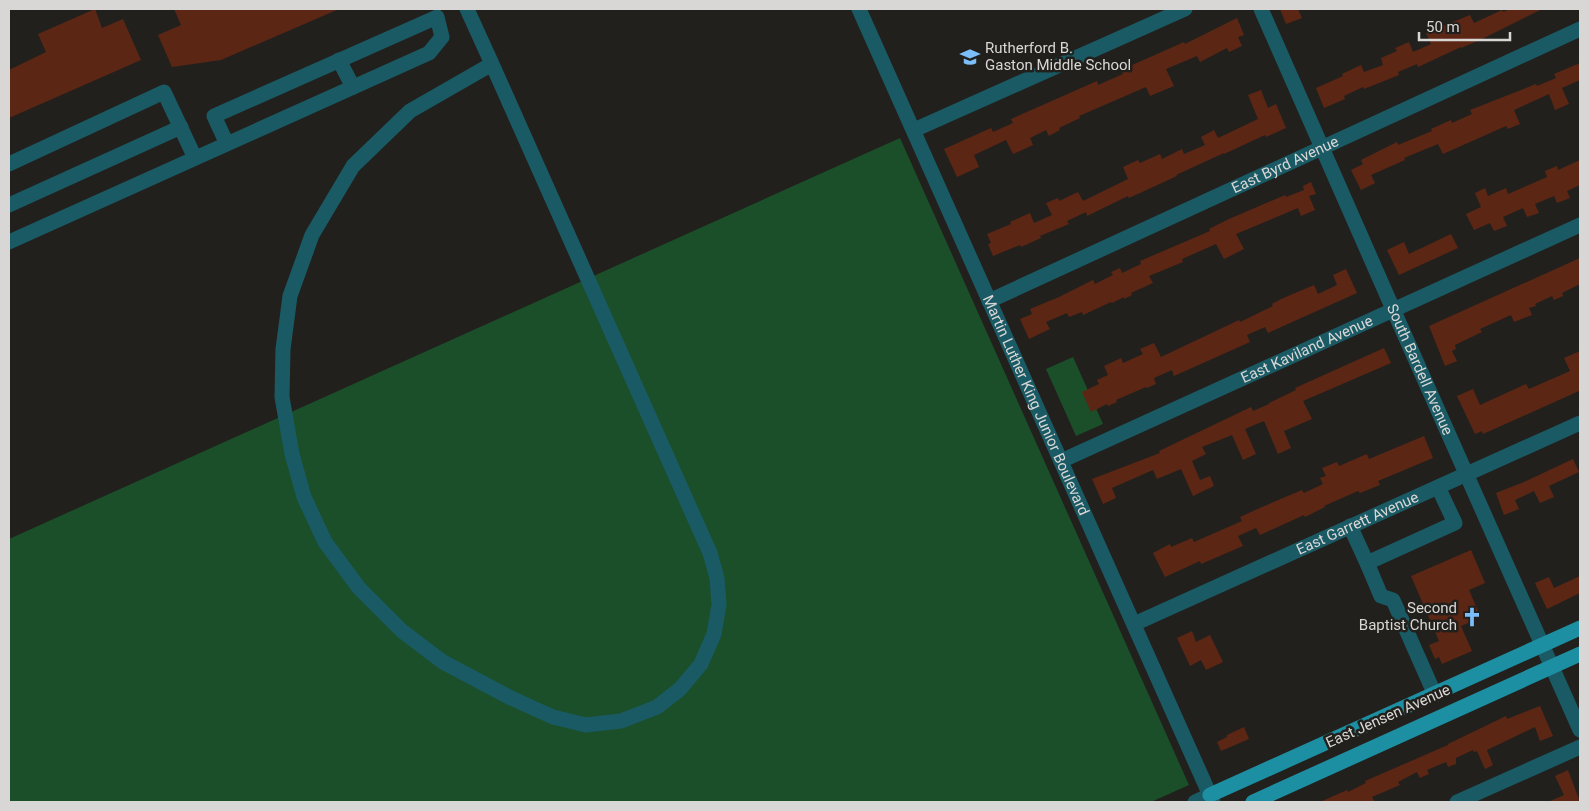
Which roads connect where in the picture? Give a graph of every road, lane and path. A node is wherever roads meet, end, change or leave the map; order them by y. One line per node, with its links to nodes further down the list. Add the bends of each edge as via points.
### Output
1 (467, 9): 7 (street)
2 (859, 9): 10 (street, Martin Luther King Junior Boulevard)
3 (1184, 9): 10 (street)
4 (1261, 9): 12 (street, South Bardell Avenue)
5 (1580, 29): 12 (street, East Byrd Avenue)
6 (340, 60): 8 (street); 8 (street, via 437,17 442,37 429,53); 11 (street, via 214,116)
7 (492, 64): 7 (street, via 710,553 717,578 719,605 714,634 701,664 680,689 657,707 621,721 586,725 553,717 443,662 402,631 359,588 325,542 304,497 292,454 282,397 283,350 290,296 312,235 353,166 410,111)
8 (353, 87): 11 (street)
9 (180, 127): 13 (street); 14 (street, via 164,92); 15 (street)
10 (914, 130): 18 (street, Martin Luther King Junior Boulevard)
11 (227, 144): 13 (street)
12 (1322, 148): 18 (street, East Byrd Avenue); 19 (street, South Bardell Avenue)
13 (195, 158): 17 (street)
14 (9, 164)
15 (9, 205)
16 (1580, 225): 19 (street, East Kaviland Avenue)
17 (9, 242)
18 (989, 301): 21 (street, Martin Luther King Junior Boulevard)
19 (1393, 309): 21 (street, East Kaviland Avenue); 22 (street, South Bardell Avenue)
20 (1580, 423): 22 (street, East Garrett Avenue)
21 (1061, 461): 26 (street, Martin Luther King Junior Boulevard)
22 (1466, 475): 23 (street, East Garrett Avenue); 28 (street, South Bardell Avenue)
23 (1438, 487): 24 (street, East Garrett Avenue); 25 (street, via 1455,524)
24 (1350, 526): 25 (street); 26 (street, East Garrett Avenue)
25 (1367, 563): 31 (street, via 1381,596 1393,600)
26 (1134, 624): 34 (street, Martin Luther King Junior Boulevard)
27 (1580, 628): 28 (main road, East Jensen Avenue)
28 (1542, 645): 30 (street, South Bardell Avenue); 31 (main road, East Jensen Avenue)
29 (1580, 654): 30 (main road, East Jensen Avenue)
30 (1552, 666): 32 (street, South Bardell Avenue); 36 (main road, East Jensen Avenue)
31 (1435, 695): 34 (main road, East Jensen Avenue)
32 (1580, 730)
33 (1580, 747): 37 (street)
34 (1212, 799): 35 (street, East Jensen Avenue)
35 (1195, 802)
36 (1253, 802)
37 (1457, 802)

